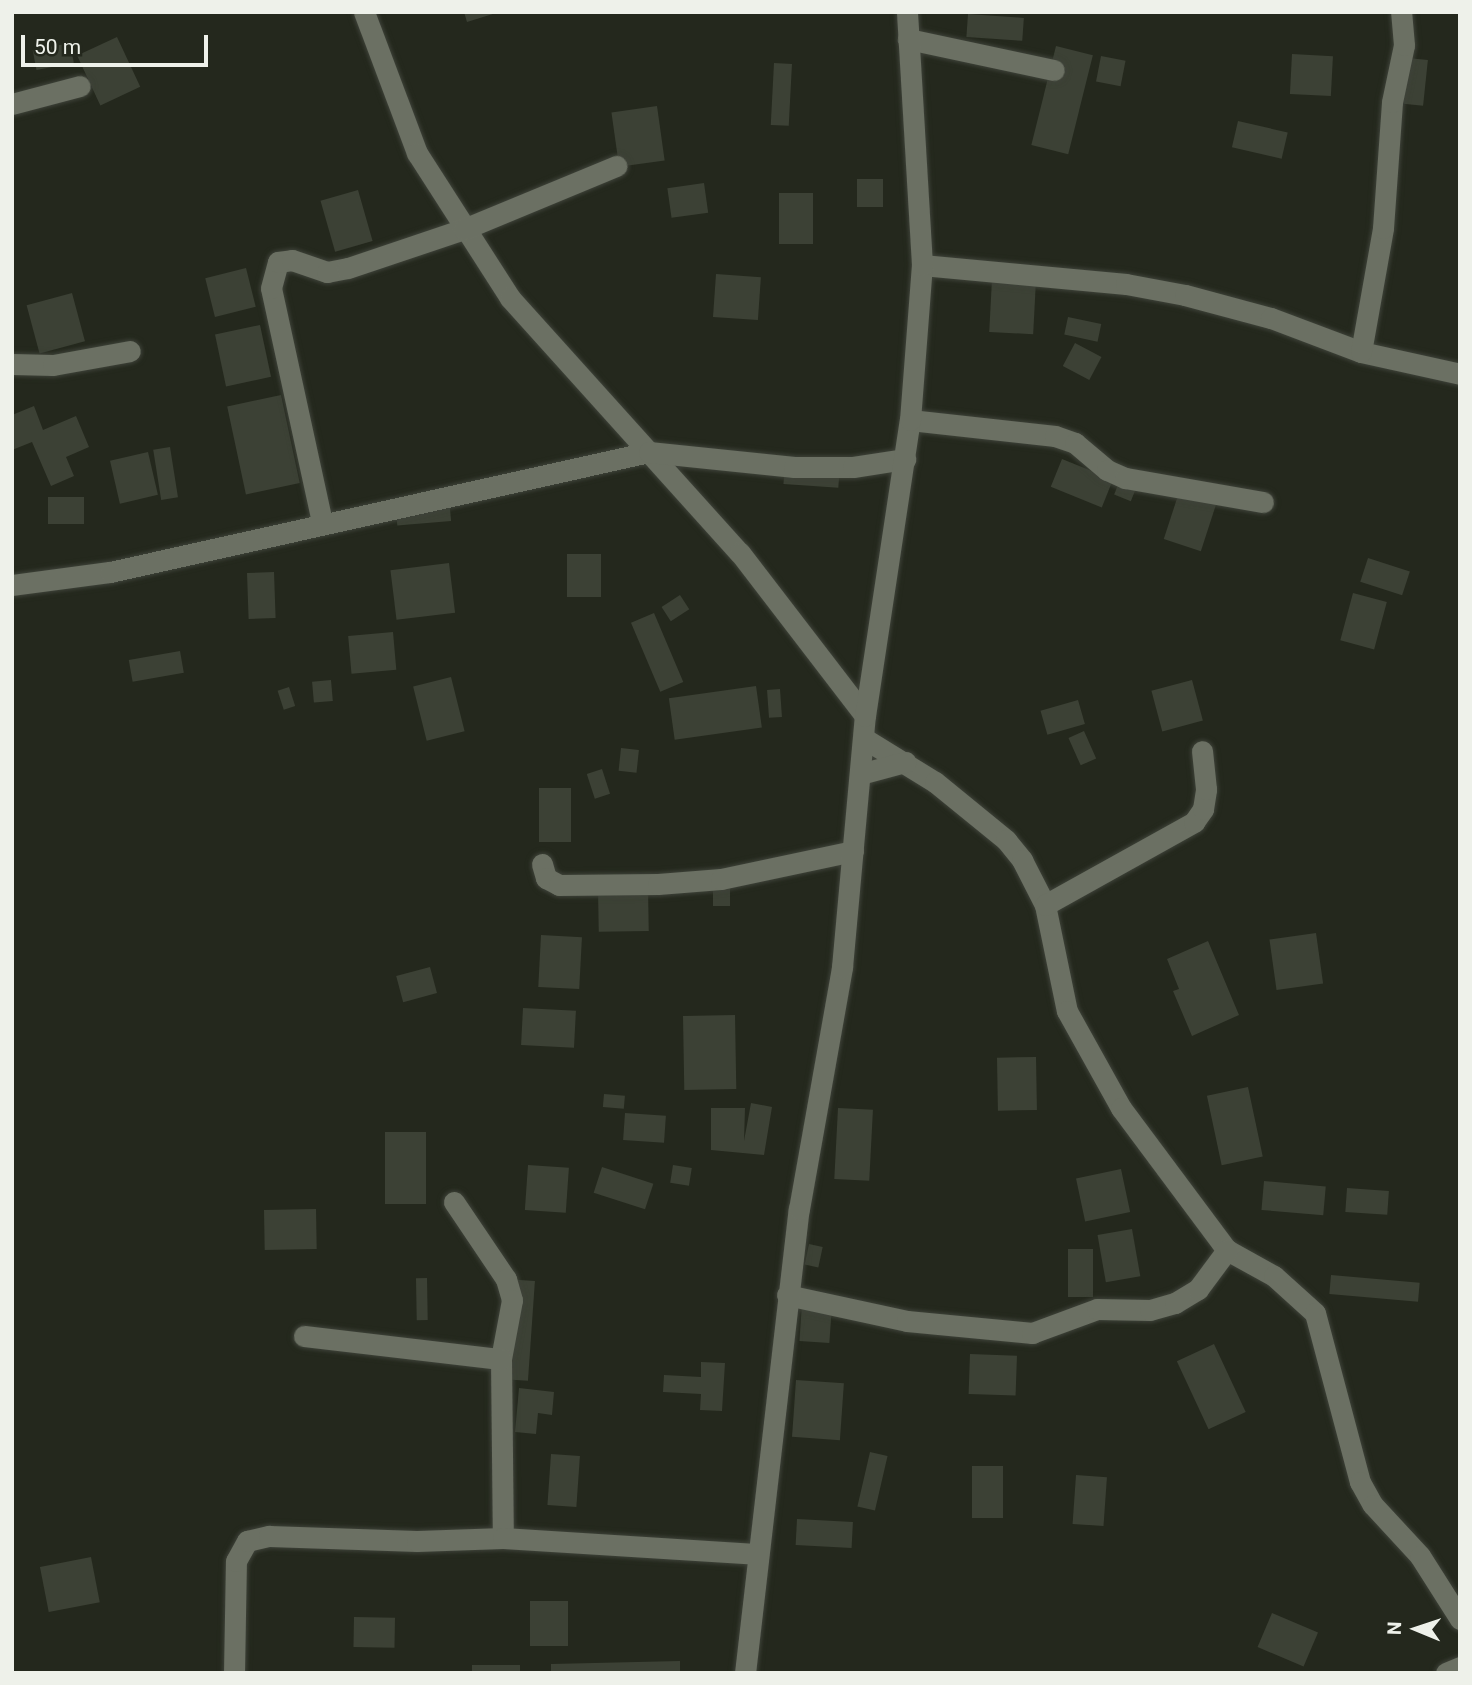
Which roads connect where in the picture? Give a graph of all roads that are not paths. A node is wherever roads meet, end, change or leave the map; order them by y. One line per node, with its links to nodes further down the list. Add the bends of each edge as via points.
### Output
1 (364, 12): 9 (street, via 417,153)
2 (906, 12): 4 (street)
3 (1401, 12): 12 (street, via 1404,45 1392,102 1383,228)
4 (908, 39): 5 (street); 10 (street)
5 (1054, 70)
6 (80, 86): 7 (street)
7 (12, 104)
8 (616, 166): 9 (street)
9 (464, 229): 16 (street, via 510,298); 19 (street, via 348,268 327,272 292,260 278,262 272,273 271,288)
10 (922, 265): 12 (street, via 1164,290 1271,317); 15 (street)
11 (130, 351): 13 (street, via 52,365)
12 (1361, 352): 14 (street)
13 (12, 364)
14 (1460, 374)
15 (910, 419): 17 (street); 18 (street, via 1055,436 1075,443 1107,470 1125,478)
16 (649, 452): 17 (street, via 794,467 853,467); 19 (street); 21 (street, via 740,553)
17 (905, 459): 21 (street)
18 (1262, 502)
19 (322, 522): 20 (street, via 110,572)
20 (12, 585)
21 (865, 716): 22 (street)
22 (865, 739): 24 (street); 25 (street)
23 (1202, 751): 28 (street, via 1206,789 1203,809 1194,822)
24 (905, 762): 25 (street); 28 (street, via 1006,840)
25 (860, 774): 26 (street)
26 (853, 851): 27 (street, via 721,879 657,884 559,885 546,878); 31 (street, via 842,967)
27 (542, 864)
28 (1045, 905): 30 (street, via 1061,987 1083,1042 1121,1108)
29 (454, 1202): 33 (street, via 510,1288)
30 (1227, 1250): 31 (street, via 1198,1289 1175,1303 1150,1310 1097,1309 1032,1333 907,1321); 36 (street, via 1274,1276 1315,1313 1360,1482 1420,1556)
31 (787, 1295): 35 (street)
32 (304, 1336): 33 (street)
33 (501, 1359): 34 (street)
34 (502, 1538): 35 (street); 38 (street, via 356,1541 269,1536 247,1541 236,1560)
35 (755, 1554): 39 (street)
36 (1460, 1619)
37 (1460, 1667): 40 (street)
38 (234, 1673)
39 (745, 1673)
40 (1446, 1673)

